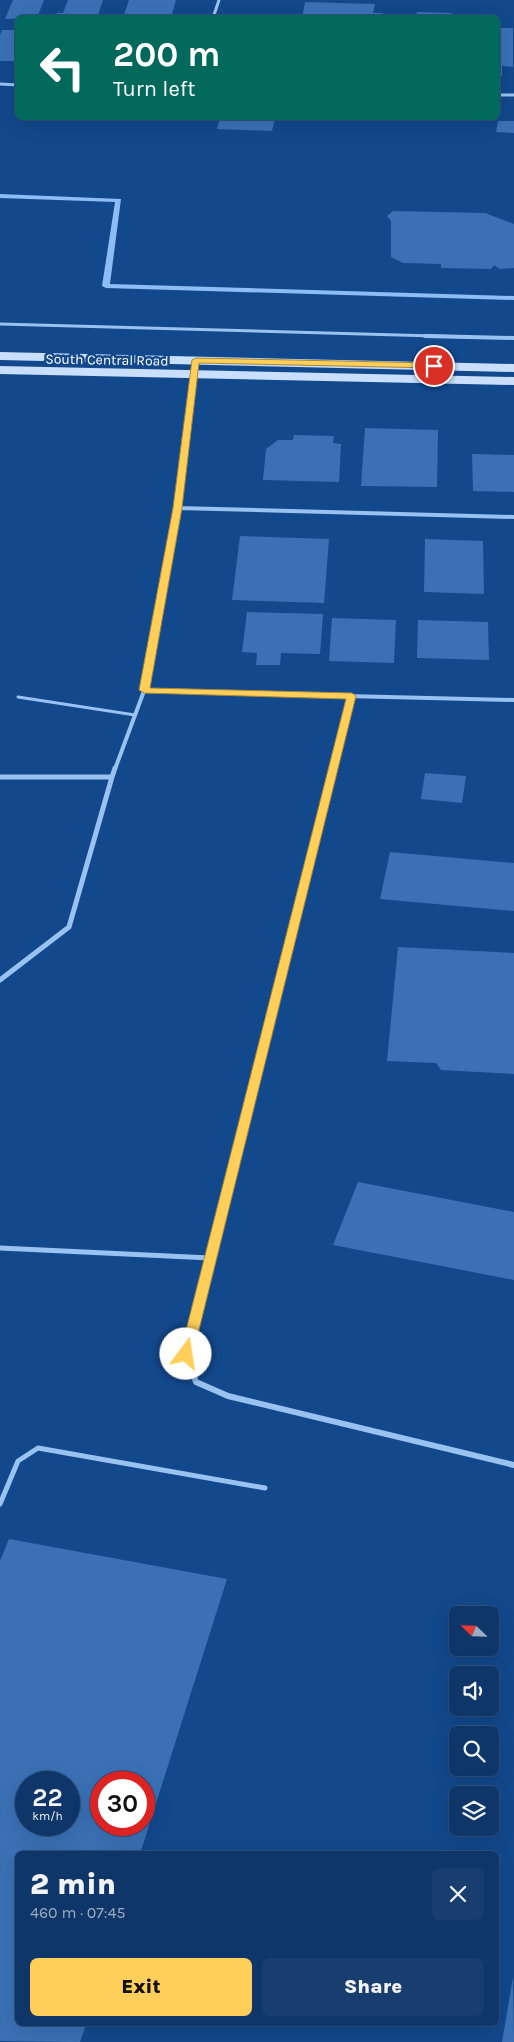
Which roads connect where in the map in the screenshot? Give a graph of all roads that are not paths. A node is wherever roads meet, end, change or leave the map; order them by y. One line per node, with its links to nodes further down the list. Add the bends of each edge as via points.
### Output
1 (219, 0): 2 (street)
2 (214, 15)
3 (0, 84): 4 (street)
4 (15, 85)
5 (500, 95): 6 (street)
6 (514, 95)
7 (0, 324): 8 (street)
8 (514, 338)
9 (0, 356): 10 (main road, South Central Road)
10 (196, 360): 11 (main road, South Central Road); 13 (street)
11 (514, 368)
12 (0, 370): 13 (main road, South Central Road)
13 (193, 374): 14 (main road, South Central Road); 15 (street)
14 (514, 381)
15 (177, 508): 16 (street); 17 (street)
16 (514, 518)
17 (144, 690): 18 (street); 21 (street)
18 (352, 696): 20 (street); 26 (street)
19 (18, 697): 21 (lane)
20 (514, 700)
21 (135, 715): 23 (street)
22 (0, 777): 23 (street)
23 (112, 777): 24 (street, via 69,927)
24 (0, 980)
25 (0, 1248): 26 (street)
26 (210, 1258): 27 (street, via 186,1354 196,1382 228,1396)
27 (514, 1464)
28 (265, 1488): 29 (lane, via 66,1450 38,1448 18,1461)
29 (0, 1504)

